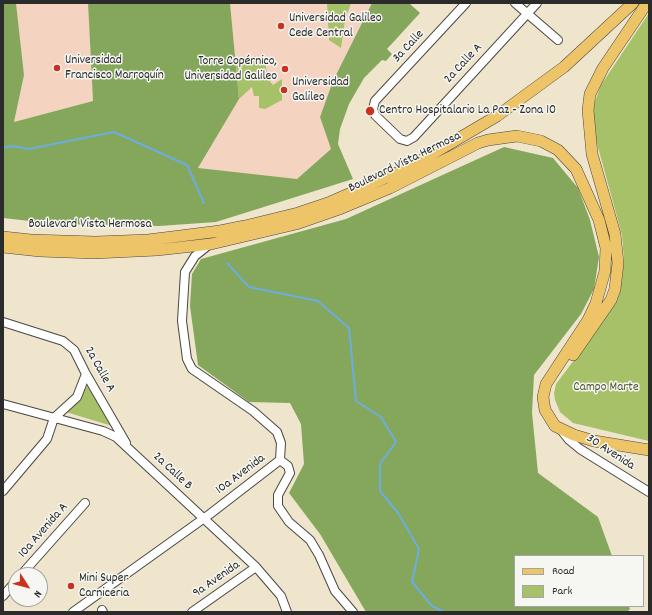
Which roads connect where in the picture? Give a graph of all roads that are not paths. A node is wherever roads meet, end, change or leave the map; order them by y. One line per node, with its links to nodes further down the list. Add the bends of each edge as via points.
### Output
1 (466, 3): 10 (street, 3a Calle, via 375,101 374,115 400,139)
2 (515, 3): 7 (street)
3 (537, 3): 7 (street, 2a Calle A)
4 (623, 3): 8 (main road)
5 (633, 3): 8 (main road)
6 (647, 3): 16 (main road, via 602,68 588,103 592,154 616,234 618,263 615,289 606,309 590,332 568,362)
7 (527, 14): 9 (street); 10 (street, 2a Calle A)
8 (602, 33): 11 (main road, Boulevard Vista Hermosa, via 533,91 472,132 410,167 328,203 245,226 148,240 45,241)
9 (558, 40)
10 (410, 139)
11 (3, 237)
12 (211, 244): 13 (main road, Boulevard Vista Hermosa, via 94,253); 16 (main road, Boulevard Vista Hermosa, via 296,224 342,208 390,188 488,140 517,136 541,141 558,150 576,169 599,220 606,248 605,271 596,303 588,320); 22 (street, 10a Avenida, via 194,256 185,272 182,320 187,359 192,369 253,411 277,432 281,443)
13 (3, 247)
14 (3, 322): 15 (street, 2a Calle A, via 63,341 74,350)
15 (86, 374): 18 (street, via 77,397); 20 (street, 2a Calle A)
16 (546, 384): 19 (main road, via 543,397 545,410 551,422)
17 (3, 404): 18 (street, 2a Calle B)
18 (54, 418): 20 (street, 2a Calle B, via 103,431 116,437); 23 (street, via 47,439)
19 (561, 430): 21 (main road, via 594,441); 24 (street, 30 Avenida, via 580,449)
20 (129, 449): 26 (street, 2a Calle B)
21 (649, 450)
22 (280, 460): 26 (street, 10a Avenida); 32 (street, via 288,466 290,473 278,495 278,506 289,522 310,540 335,591)
23 (3, 491)
24 (649, 492)
25 (85, 503): 27 (street, 10a Avenida A)
26 (204, 518): 28 (street, 2a Calle B); 29 (street, 10a Avenida)
27 (28, 567)
28 (256, 567): 30 (street, 9a Avenida); 31 (street, 2a Calle B, via 281,596)
29 (73, 612)
30 (192, 612)
31 (287, 612)
32 (353, 612)

